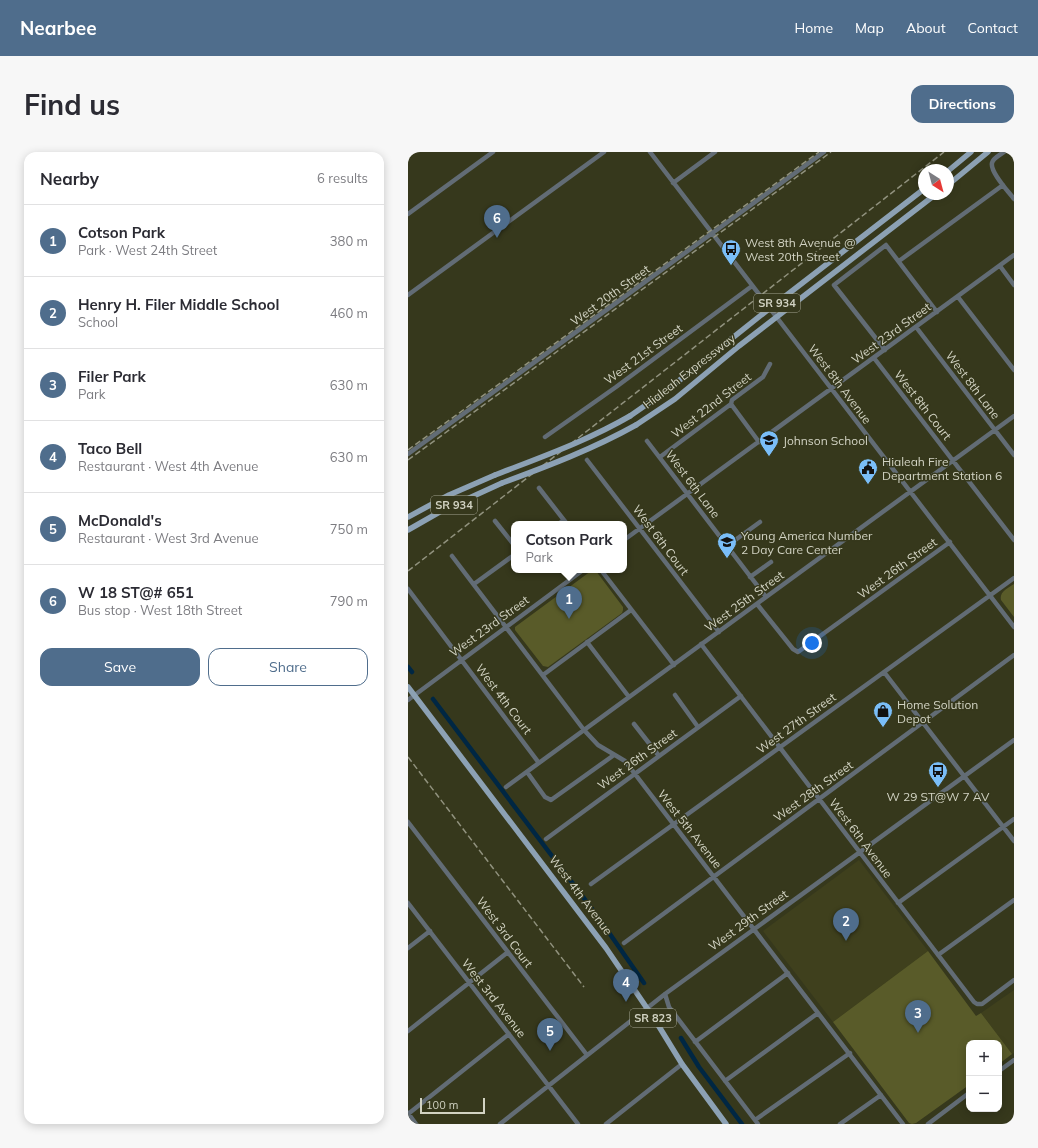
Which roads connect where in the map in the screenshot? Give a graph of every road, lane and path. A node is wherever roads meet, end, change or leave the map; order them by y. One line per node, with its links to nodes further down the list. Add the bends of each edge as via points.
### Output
1 (604, 152): 23 (street)
2 (650, 152): 11 (street, West 8th Avenue)
3 (716, 152): 11 (street)
4 (824, 152): 17 (street, West 20th Street)
5 (971, 152): 9 (main road)
6 (988, 152): 10 (main road)
7 (1004, 152): 12 (street, via 992,164 992,170)
8 (490, 153): 16 (street)
9 (954, 166)
10 (954, 180)
11 (674, 183): 17 (street, West 8th Avenue)
12 (1004, 185): 14 (street); 19 (street)
13 (918, 194): 25 (main road, Hialeah Expressway / SR 934)
14 (1014, 199)
15 (928, 200): 27 (main road, Hialeah Expressway / SR 934)
16 (408, 214)
17 (711, 233): 22 (street, West 8th Avenue); 40 (street, West 20th Street)
18 (1014, 255): 20 (street, West 23rd Street)
19 (898, 261): 26 (street); 29 (street, via 886,245 834,285)
20 (1000, 266): 21 (street); 24 (street, West 23rd Street)
21 (1014, 285)
22 (752, 286): 25 (street, West 8th Avenue); 37 (street, West 21st Street)
23 (408, 294)
24 (958, 297): 26 (street, West 23rd Street); 32 (street)
25 (770, 308): 27 (street, West 8th Avenue); 48 (main road, Hialeah Expressway / SR 934, bridge, via 666,391 630,416 577,443 449,495)
26 (937, 312): 28 (street, West 23rd Street)
27 (777, 317): 33 (street, West 8th Avenue); 53 (main road, Hialeah Expressway / SR 934, bridge, via 675,399 636,425 571,457 502,483 443,510)
28 (916, 327): 29 (street, West 23rd Street); 36 (street, West 8th Lane)
29 (885, 350): 30 (street, West 23rd Street)
30 (874, 358): 33 (street, West 23rd Street); 44 (street, West 8th Court)
31 (770, 364): 34 (street, West 22nd Street, via 763,377 732,400)
32 (1014, 370)
33 (831, 389): 39 (street, West 23rd Street); 46 (street, West 8th Avenue)
34 (731, 404): 39 (street); 42 (street, West 22nd Street)
35 (1014, 416): 36 (street, West 25th Street)
36 (995, 430): 41 (street, West 8th Lane); 44 (street, West 25th Street)
37 (545, 437)
38 (647, 441): 42 (street, West 6th Lane)
39 (759, 442): 47 (street, West 23rd Street)
40 (408, 454)
41 (1014, 455)
42 (660, 457): 47 (street, West 6th Lane)
43 (587, 460): 52 (street, West 6th Court)
44 (953, 461): 46 (street, West 25th Street); 55 (street, West 8th Court)
45 (540, 488): 50 (street)
46 (911, 492): 57 (street, West 8th Avenue); 69 (street, West 25th Street)
47 (687, 494): 52 (street, West 23rd Street); 58 (street, West 6th Lane)
48 (408, 517)
49 (495, 521): 56 (street)
50 (564, 521)
51 (760, 522): 58 (street)
52 (640, 528): 54 (street, West 23rd Street); 74 (street, West 6th Court)
53 (408, 530)
54 (627, 538)
55 (1014, 540)
56 (511, 541)
57 (950, 542): 68 (street, West 8th Avenue); 70 (street, West 26th Street, via 798,652)
58 (727, 546): 64 (street, West 6th Lane)
59 (452, 556): 66 (street, West 5th Avenue)
60 (511, 557): 66 (street)
61 (771, 562): 64 (street)
62 (579, 573): 72 (street, West 23rd Street)
63 (603, 573): 71 (street)
64 (750, 577): 69 (street, West 6th Lane)
65 (1014, 578): 68 (street, West 27th Street)
66 (474, 584): 72 (street, West 5th Avenue)
67 (408, 589): 78 (street, West 4th Court)
68 (990, 595): 73 (street, West 8th Avenue); 80 (street, West 27th Street)
69 (766, 597): 70 (street, West 25th Street)
70 (757, 604): 74 (street, West 25th Street)
71 (631, 610): 75 (street); 79 (street)
72 (506, 627): 78 (street, West 23rd Street); 81 (street, West 5th Avenue)
73 (1014, 628)
74 (719, 632): 76 (street, West 25th Street)
75 (587, 642): 81 (street); 86 (street)
76 (701, 644): 79 (street, West 25th Street); 85 (street, West 6th Avenue)
77 (1014, 655): 88 (street, West 28th Street)
78 (461, 659): 83 (street, West 23rd Street); 96 (street, West 4th Court)
79 (674, 665): 86 (street, West 25th Street)
80 (884, 672): 88 (street); 93 (street, West 27th Street)
81 (543, 675): 91 (street, West 5th Avenue)
82 (408, 687): 83 (main road, West 4th Avenue / SR 823)
83 (414, 695): 87 (street, West 23rd Street); 124 (main road, West 4th Avenue / SR 823, via 571,900)
84 (675, 695): 90 (street)
85 (741, 696): 90 (street, West 26th Street); 93 (street, West 6th Avenue)
86 (629, 697): 91 (street, West 25th Street)
87 (408, 700)
88 (923, 722): 99 (street); 101 (street, West 28th Street)
89 (634, 724): 95 (street)
90 (698, 727): 95 (street, West 26th Street)
91 (584, 730): 94 (street, West 5th Avenue, via 598,745); 96 (street, West 25th Street)
92 (1014, 740): 99 (street, West 29th Street)
93 (779, 747): 101 (street, West 6th Avenue); 104 (street, West 27th Street)
94 (614, 755): 97 (street, via 551,800 545,797); 98 (street, West 5th Avenue, via 625,761)
95 (658, 756): 98 (street, West 26th Street)
96 (539, 763): 97 (street, West 25th Street)
97 (527, 772): 100 (street, West 25th Street)
98 (635, 774): 104 (street, West 5th Avenue); 106 (street, West 26th Street)
99 (964, 776): 105 (street); 108 (street, West 29th Street)
100 (506, 787)
101 (819, 800): 108 (street, West 6th Avenue); 109 (street, West 28th Street)
102 (1014, 819): 105 (street)
103 (408, 822): 118 (street, West 3rd Court)
104 (674, 825): 109 (street, West 5th Avenue); 110 (street, West 27th Street)
105 (1003, 827): 107 (street); 113 (street)
106 (546, 839)
107 (1014, 841)
108 (859, 852): 113 (street, West 6th Avenue); 114 (street, West 29th Street)
109 (714, 876): 114 (street, West 5th Avenue); 116 (street, West 28th Street)
110 (591, 884)
111 (1014, 900): 119 (street)
112 (408, 903): 115 (street, West 3rd Avenue)
113 (898, 903): 119 (street, West 6th Avenue)
114 (754, 929): 120 (street, West 5th Avenue); 123 (street, West 29th Street)
115 (430, 931): 117 (street); 122 (street, West 3rd Avenue)
116 (624, 943)
117 (408, 948)
118 (508, 952): 122 (street); 130 (street, West 3rd Court)
119 (938, 955): 121 (street, West 6th Avenue, via 978,1004 982,1004)
120 (788, 973): 125 (street, West 5th Avenue); 128 (street)
121 (1014, 980)
122 (469, 983): 126 (street); 127 (street, West 3rd Avenue)
123 (665, 994): 124 (street, West 29th Street); 128 (street, via 668,1005)
124 (647, 1008): 130 (street, West 29th Street); 132 (main road, West 4th Avenue / SR 823)
125 (818, 1013): 129 (street, West 5th Avenue); 134 (street)
126 (408, 1031)
127 (509, 1034): 135 (street, West 3rd Avenue); 138 (street)
128 (695, 1042): 134 (street)
129 (850, 1054): 136 (street, West 5th Avenue); 139 (street)
130 (587, 1055): 135 (street, West 29th Street)
131 (1014, 1060): 133 (street)
132 (682, 1064): 140 (main road, West 4th Avenue / SR 823); 144 (street)
133 (1002, 1069)
134 (725, 1081): 139 (street)
135 (548, 1085): 142 (street, West 29th Street); 143 (street, West 3rd Avenue)
136 (881, 1095): 145 (street); 146 (street, West 5th Avenue)
137 (966, 1095): 147 (street)
138 (408, 1114): 141 (street)
139 (756, 1122)
140 (724, 1123)
141 (416, 1124)
142 (500, 1124)
143 (578, 1124)
144 (606, 1124)
145 (840, 1124)
146 (903, 1124)
147 (928, 1124)

